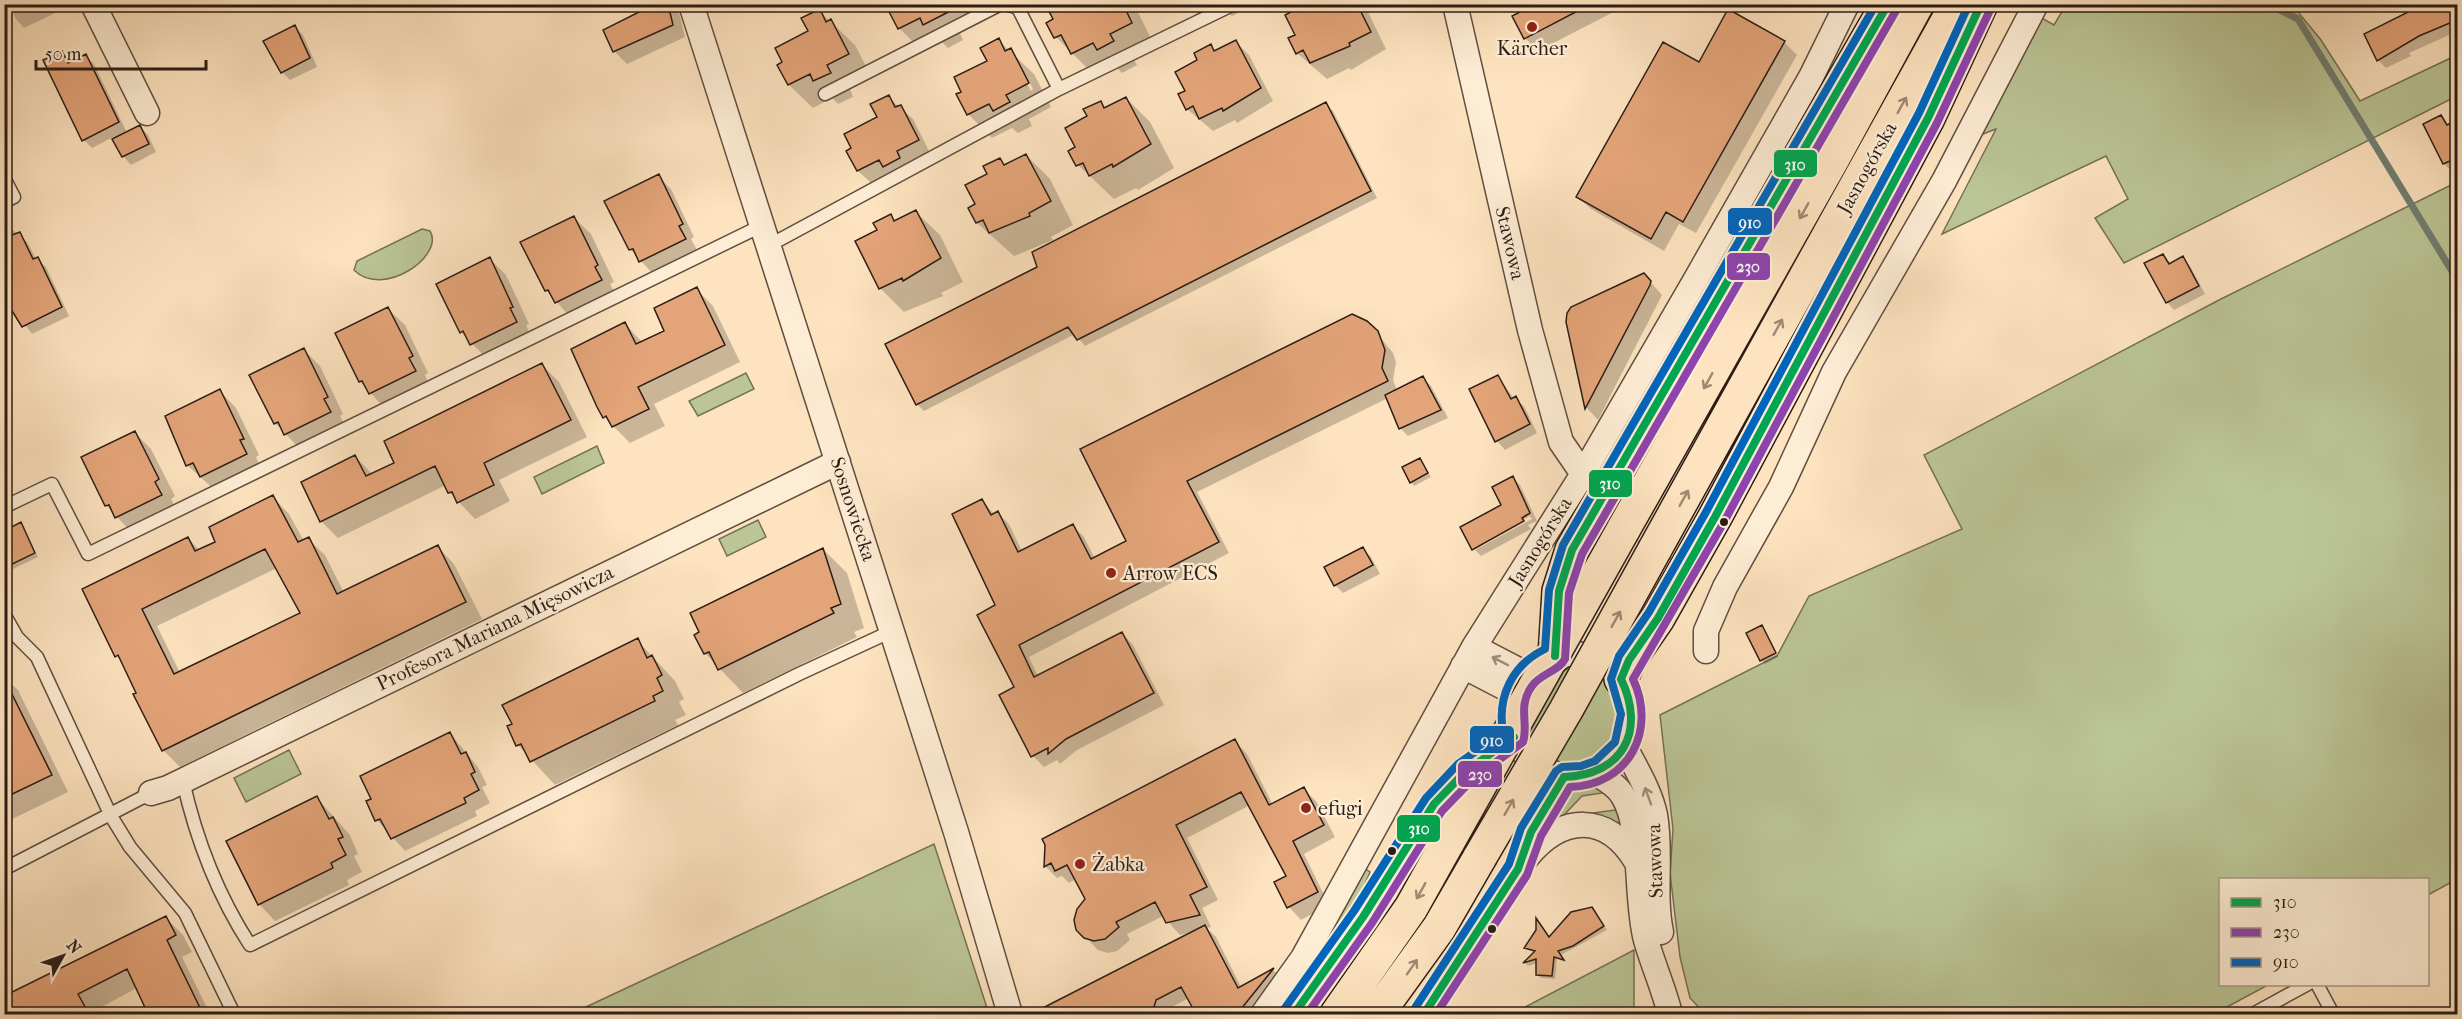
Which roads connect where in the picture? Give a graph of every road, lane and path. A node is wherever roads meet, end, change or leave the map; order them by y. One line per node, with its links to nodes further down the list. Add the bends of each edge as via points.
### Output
1 (93, 4): 15 (street)
2 (691, 4): 18 (street, Sosnowiecka)
3 (1001, 4): 14 (lane)
4 (1006, 4): 13 (lane, via 1018,8)
5 (1234, 4): 13 (lane)
6 (1455, 4): 20 (street, Stawowa, via 1530,330 1561,442)
7 (1847, 4): 20 (street, Jasnogórska, via 1806,88)
8 (1888, 4): 25 (main road, via 1572,550 1559,591)
9 (1917, 4): 46 (main road, Jasnogórska, one-way to 46, bridge, via 1411,908)
10 (1957, 4): 47 (main road, Jasnogórska, one-way to 10, bridge, via 1439,928 1566,710)
11 (1981, 4): 27 (main road, via 1917,139 1715,517)
12 (2036, 4): 24 (street, via 1944,181 1834,372 1781,487 1725,587 1706,631)
13 (1059, 89): 18 (lane)
14 (825, 94)
15 (147, 113)
16 (4, 178): 17 (lane, via 14,197)
17 (4, 202)
18 (765, 236): 19 (street, Sosnowiecka); 21 (lane, via 88,554 51,484)
19 (838, 462): 23 (street, Sosnowiecka); 33 (street, Profesora Mariana Mięsowicza)
20 (1583, 474): 26 (street, Jasnogórska)
21 (4, 507)
22 (4, 614): 35 (lane, via 17,637 37,657)
23 (892, 631): 33 (lane, via 249,945 201,848); 43 (street, Sosnowiecka, via 957,831)
24 (1706, 651)
25 (1555, 656): 27 (street, via 1592,657); 28 (street, via 1543,660)
26 (1468, 657): 28 (street); 44 (street, Jasnogórska, via 1304,958)
27 (1621, 679): 30 (street, via 1632,699 1633,715)
28 (1520, 683): 29 (street, via 1510,721)
29 (1514, 737): 32 (street, via 1533,764); 45 (street, via 1465,772 1434,804 1363,917)
30 (1625, 747): 31 (street); 39 (street, Stawowa, one-way to 30, via 1655,817 1644,783)
31 (1595, 773): 32 (street); 36 (street, Stawowa, via 1623,795 1632,818)
32 (1564, 777): 38 (street, via 1531,832)
33 (183, 781): 34 (street, Profesora Mariana Mięsowicza)
34 (151, 793): 35 (lane)
35 (111, 816): 37 (lane); 42 (lane, via 130,847 185,913)
36 (1636, 861): 38 (street, Stawowa, via 1618,838 1601,828 1582,824 1562,828 1546,837); 39 (street, Stawowa, via 1646,940)
37 (4, 869)
38 (1518, 869): 48 (street)
39 (1662, 981): 49 (street, Stawowa)
40 (2304, 986): 50 (lane)
41 (2318, 986): 51 (lane)
42 (234, 1014)
43 (1010, 1014)
44 (1263, 1014)
45 (1294, 1014)
46 (1336, 1014)
47 (1377, 1014)
48 (1424, 1014)
49 (1670, 1014)
50 (2253, 1014)
51 (2333, 1014)

